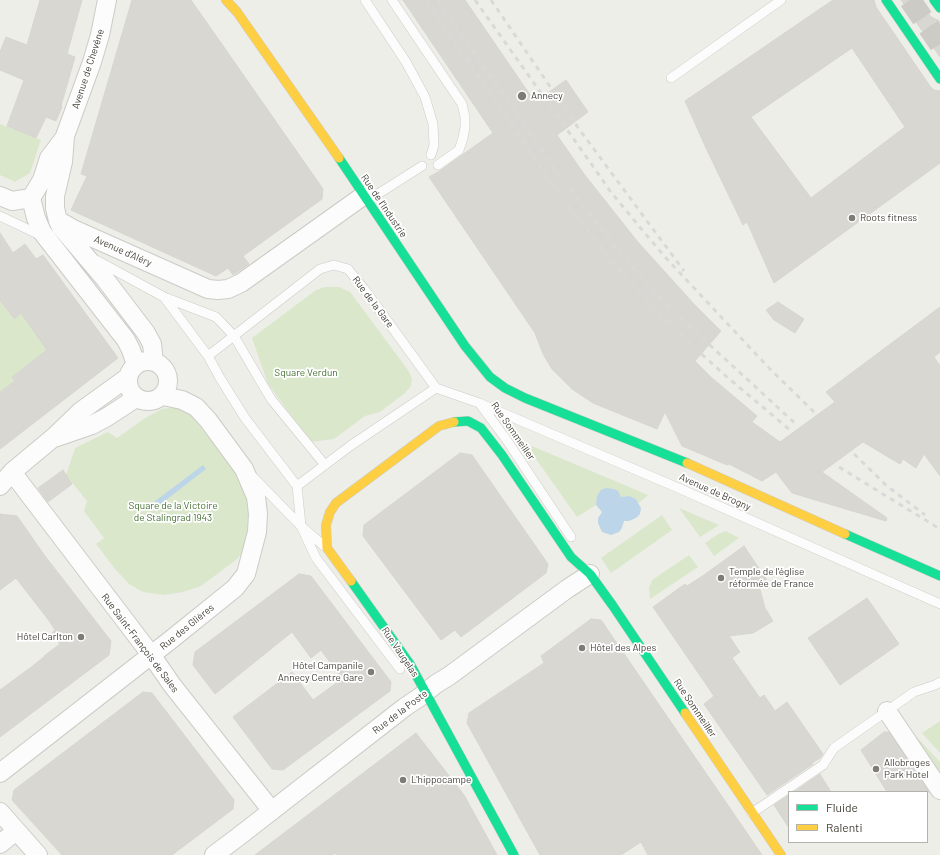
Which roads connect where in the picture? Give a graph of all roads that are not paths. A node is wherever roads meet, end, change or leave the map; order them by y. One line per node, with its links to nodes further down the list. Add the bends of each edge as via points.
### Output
1 (107, 0): 13 (street, Avenue de Chevêne, via 92,62)
2 (226, 0): 10 (street, Rue de l'Industrie)
3 (233, 0): 10 (street, Rue de l'Industrie)
4 (365, 0): 14 (lane, via 406,62 425,97 433,124 434,145)
5 (392, 0): 15 (lane, via 462,104 465,117 463,138 458,150)
6 (781, 0): 11 (lane)
7 (886, 0): 12 (street)
8 (934, 0): 9 (street)
9 (940, 8)
10 (237, 12): 19 (street, Rue de l'Industrie)
11 (671, 78)
12 (940, 79)
13 (65, 136): 18 (street, Avenue de Chevêne, via 49,158 42,180); 21 (street, Avenue de Chevêne, via 63,162 54,196)
14 (431, 155)
15 (438, 165)
16 (422, 166): 19 (lane)
17 (0, 196): 18 (street, via 12,201)
18 (31, 198): 22 (street, Avenue d'Aléry, via 38,222)
19 (365, 198): 21 (street, Avenue d'Aléry, via 241,283 218,290 208,289); 32 (street, Rue de l'Industrie, via 465,346 490,377)
20 (0, 216): 22 (lane, Avenue d'Aléry)
21 (58, 221): 23 (street, Avenue d'Aléry)
22 (46, 237): 23 (lane, Avenue d'Aléry); 28 (street, Avenue d'Aléry, via 126,340 131,350)
23 (71, 249): 24 (lane, Avenue d'Aléry); 27 (street, Avenue d'Aléry, via 105,279 146,333 152,344)
24 (164, 297): 25 (lane, Avenue d'Aléry, via 216,317); 26 (lane)
25 (234, 336): 26 (lane, Rue de la Gare); 29 (lane, Rue de la Gare, via 320,269 334,265 348,269); 35 (lane, Avenue d'Aléry, via 271,399)
26 (208, 356): 39 (lane, via 245,418)
27 (154, 362): 28 (street, via 145,361); 30 (street, via 164,368 168,377 168,387)
28 (132, 371): 31 (street, via 129,388); 34 (street, via 84,408)
29 (436, 388): 33 (lane, Avenue de Brogny); 35 (lane)
30 (163, 396): 31 (street, via 150,402); 36 (street, Rue Vaugelas, via 182,400 196,407)
31 (136, 398): 34 (street, via 92,425)
32 (525, 398): 43 (street, Avenue de Brogny, via 676,458)
33 (479, 403): 42 (lane, Rue Sommeiller, via 578,548); 44 (lane, Avenue de Brogny)
34 (54, 437): 37 (street)
35 (324, 465): 39 (lane)
36 (244, 469): 40 (lane, Rue Vaugelas); 45 (street, Rue des Glières, via 256,497 258,514 257,532 246,574 235,588)
37 (12, 472): 38 (street); 45 (street, Rue Saint-François de Sales)
38 (0, 486)
39 (297, 486): 40 (lane, Rue Vaugelas)
40 (301, 526): 41 (lane, Rue Vaugelas); 47 (lane, Rue Vaugelas, via 316,558 407,678)
41 (327, 548): 42 (street, Rue Sommeiller, via 326,525 336,504 439,426 468,421 481,428 571,557); 47 (street, Rue Vaugelas, via 410,664)
42 (590, 574): 47 (street, Rue de la Poste); 53 (street, Rue Sommeiller)
43 (940, 576)
44 (940, 604)
45 (152, 656): 49 (street, Rue des Glières); 51 (street, Rue Saint-François de Sales)
46 (938, 683): 48 (lane, via 914,692)
47 (423, 695): 51 (street, Rue de la Poste); 58 (lane, Rue Vaugelas); 59 (street, Rue Vaugelas)
48 (887, 711): 50 (street); 53 (lane, via 834,748 823,765)
49 (0, 773)
50 (940, 790)
51 (272, 811): 57 (street, Rue de la Poste)
52 (0, 812): 54 (street)
53 (752, 813): 60 (street, Rue Sommeiller)
54 (16, 830): 55 (street); 56 (street)
55 (0, 844)
56 (38, 855)
57 (214, 855)
58 (507, 855)
59 (514, 855)
60 (781, 855)

